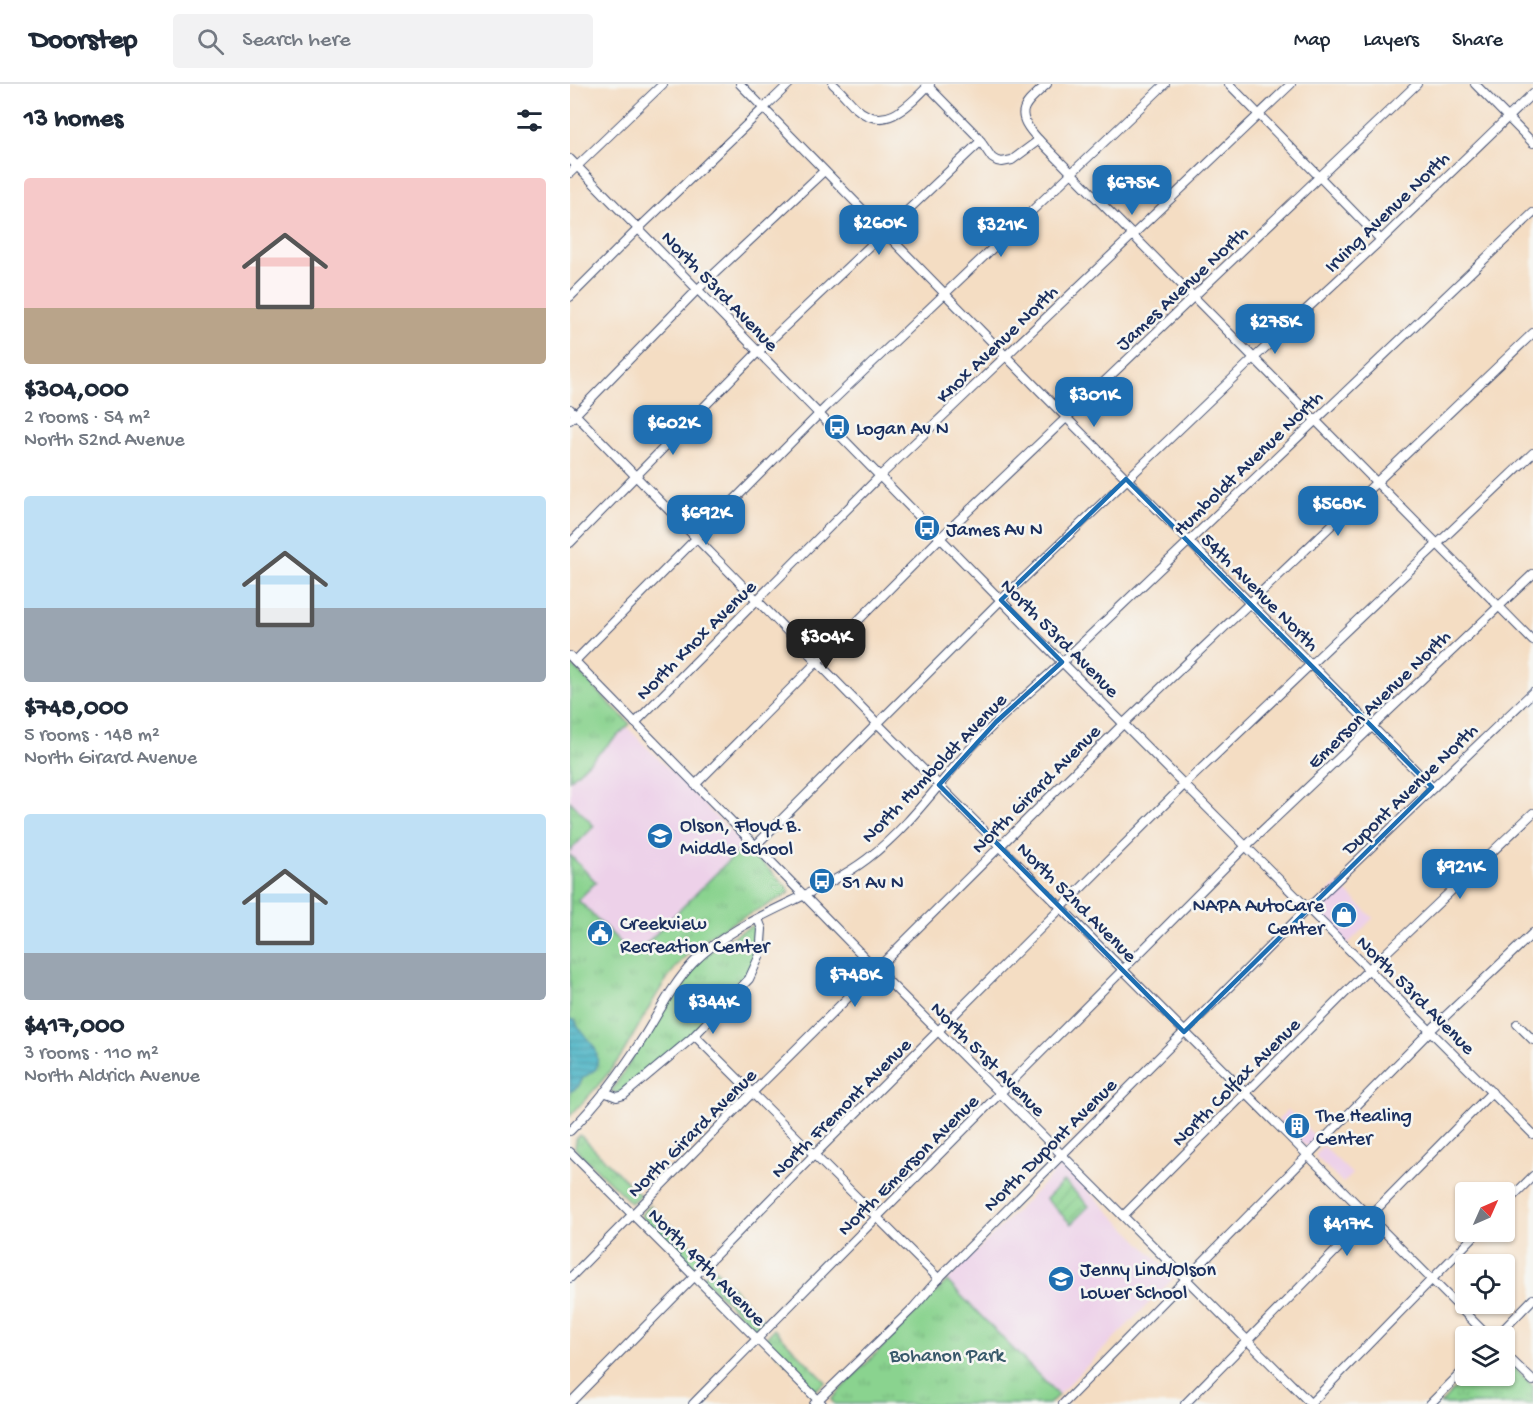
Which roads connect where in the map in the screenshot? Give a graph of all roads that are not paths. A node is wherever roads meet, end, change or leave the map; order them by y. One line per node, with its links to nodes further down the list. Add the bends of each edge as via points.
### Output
1 (663, 84): 20 (street)
2 (740, 84): 13 (street, 54th Avenue North)
3 (789, 84): 13 (street)
4 (833, 84): 11 (street, via 863,113 880,118 897,114)
5 (1047, 84): 16 (street, via 1023,112 1026,124)
6 (1165, 84): 23 (street)
7 (1229, 84): 14 (street)
8 (1291, 84): 14 (street, Knox Avenue North)
9 (1417, 84): 24 (street, James Avenue North)
10 (1475, 84): 15 (street)
11 (928, 85): 17 (street)
12 (1533, 93): 15 (street, Irving Avenue North)
13 (763, 108): 21 (street, 54th Avenue North); 26 (street)
14 (1259, 115): 24 (street); 28 (street, Knox Avenue North)
15 (1507, 117): 18 (street); 29 (street, Irving Avenue North)
16 (1039, 140): 17 (street, via 1016,158 1002,162 992,158); 23 (street)
17 (981, 141): 27 (street)
18 (1533, 143)
19 (570, 159): 20 (street, North 53rd Avenue)
20 (577, 166): 22 (street); 26 (street, North 53rd Avenue)
21 (824, 171): 27 (street, 54th Avenue North); 30 (street)
22 (570, 173)
23 (1071, 173): 28 (street); 31 (street)
24 (1320, 178): 29 (street); 33 (street, James Avenue North)
25 (1533, 213): 41 (street, Humboldt Avenue North)
26 (638, 229): 30 (street, North 53rd Avenue); 32 (street)
27 (885, 233): 31 (street, 54th Avenue North); 35 (street)
28 (1133, 235): 33 (street); 36 (street, Knox Avenue North)
29 (1381, 240): 37 (street, Irving Avenue North)
30 (698, 289): 35 (street, North 53rd Avenue); 38 (street)
31 (945, 294): 36 (street, 54th Avenue North); 39 (street)
32 (570, 297)
33 (1193, 297): 37 (street); 40 (street, James Avenue North)
34 (1533, 333): 46 (street, North Girard Avenue)
35 (758, 352): 39 (street, North 53rd Avenue); 43 (street)
36 (1006, 357): 40 (street, 54th Avenue North); 44 (street, Knox Avenue North)
37 (1254, 358): 41 (street); 45 (street, Irving Avenue North)
38 (572, 414): 43 (street, North 52nd Avenue)
39 (820, 414): 44 (street, North 53rd Avenue); 47 (street)
40 (1066, 418): 45 (street, 54th Avenue North); 48 (street, James Avenue North)
41 (1314, 420): 46 (street); 49 (street, Humboldt Avenue North)
42 (1533, 453): 51 (street, North Fremont Avenue)
43 (635, 476): 47 (street, North 52nd Avenue); 50 (street)
44 (880, 476): 48 (street, North 53rd Avenue); 53 (street, North Knox Avenue)
45 (1126, 479): 49 (street, 54th Avenue North); 54 (street, Irving Avenue North)
46 (1377, 482): 51 (street); 55 (street, North Girard Avenue)
47 (696, 538): 53 (street, North 52nd Avenue); 58 (street)
48 (940, 538): 54 (street, North 53rd Avenue); 59 (street, James Avenue North)
49 (1188, 541): 55 (street, 54th Avenue North); 60 (street, Humboldt Avenue North)
50 (570, 543)
51 (1438, 544): 56 (street); 61 (street, North Fremont Avenue)
52 (1533, 574): 56 (street, Emerson Avenue North)
53 (756, 600): 59 (street, North 52nd Avenue); 63 (street, North Knox Avenue)
54 (1000, 600): 60 (street, North 53rd Avenue); 64 (street, Irving Avenue North)
55 (1250, 603): 61 (street, 54th Avenue North); 65 (street, North Girard Avenue)
56 (1499, 606): 57 (street); 66 (street, Emerson Avenue North)
57 (1533, 641)
58 (572, 659): 63 (street, North 51st Avenue)
59 (816, 662): 64 (street, North 52nd Avenue); 68 (street, James Avenue North)
60 (1062, 662): 65 (street, North 53rd Avenue); 69 (street, North Humboldt Avenue, via 996,722)
61 (1311, 664): 66 (street, 54th Avenue North); 67 (street, North Fremont Avenue)
62 (1533, 692): 70 (street, Dupont Avenue North)
63 (635, 723): 68 (street, North 51st Avenue)
64 (877, 723): 69 (street, North 52nd Avenue); 72 (street, Irving Avenue North)
65 (1124, 723): 67 (street, North 53rd Avenue); 73 (street, North Girard Avenue)
66 (1372, 726): 70 (street, 54th Avenue North); 74 (street, Emerson Avenue North)
67 (1185, 784): 74 (street, North 53rd Avenue); 76 (street, North Fremont Avenue)
68 (695, 785): 72 (street, North 51st Avenue)
69 (939, 785): 73 (street, North 52nd Avenue); 75 (street, North Humboldt Avenue, via 907,823 868,859)
70 (1432, 787): 77 (street, Dupont Avenue North)
71 (1533, 813): 81 (street, North Colfax Avenue)
72 (755, 846): 75 (street, North 51st Avenue)
73 (1000, 846): 76 (street, North 52nd Avenue); 80 (street, North Girard Avenue)
74 (1246, 846): 77 (street, North 53rd Avenue); 82 (street, North Emerson Avenue)
75 (805, 896): 78 (street, North Humboldt Avenue); 80 (street, North 51st Avenue)
76 (1061, 908): 82 (street, North 52nd Avenue); 84 (street, North Fremont Avenue)
77 (1308, 908): 81 (street, North 53rd Avenue); 86 (street, North Dupont Avenue)
78 (758, 919): 87 (street, via 762,941 755,969); 89 (street, North Humboldt Avenue, via 709,949 681,976)
79 (1533, 933): 85 (street)
80 (877, 969): 84 (street, North 51st Avenue); 92 (street, North Girard Avenue)
81 (1369, 969): 85 (street, North 53rd Avenue); 93 (street, North Colfax Avenue)
82 (1123, 970): 86 (street, North 52nd Avenue); 90 (street, North Emerson Avenue)
83 (1517, 1024): 88 (street)
84 (939, 1030): 90 (street, North 51st Avenue); 97 (street, North Fremont Avenue)
85 (1431, 1031): 91 (street, North 53rd Avenue); 99 (street)
86 (1184, 1032): 93 (street, North 52nd Avenue); 98 (street, North Dupont Avenue)
87 (695, 1036): 89 (street, via 624,1095 617,1097); 92 (street)
88 (1533, 1040)
89 (604, 1092): 94 (street, North Humboldt Avenue)
90 (1000, 1092): 98 (street, North 51st Avenue); 105 (street, North Emerson Avenue)
91 (1492, 1092): 95 (street, North 53rd Avenue); 104 (street)
92 (752, 1093): 97 (street); 102 (street, North Girard Avenue)
93 (1246, 1093): 99 (street, North 52nd Avenue); 103 (street, North Colfax Avenue)
94 (570, 1131)
95 (1533, 1134)
96 (570, 1152): 102 (street, North 49th Avenue)
97 (814, 1155): 105 (street); 107 (street, North Fremont Avenue)
98 (1062, 1155): 103 (street, North 51st Avenue); 110 (street, North Dupont Avenue)
99 (1307, 1155): 104 (street, North 52nd Avenue); 109 (street)
100 (1533, 1176): 101 (street)
101 (1515, 1194)
102 (633, 1214): 107 (street, North 49th Avenue); 108 (street, North Girard Avenue)
103 (1124, 1216): 109 (street, North 51st Avenue)
104 (1369, 1216): 111 (street, North 52nd Avenue); 116 (street)
105 (877, 1217): 110 (street); 115 (street, North Emerson Avenue)
106 (1468, 1242): 111 (street)
107 (695, 1277): 115 (street, North 49th Avenue); 120 (street, North Fremont Avenue)
108 (570, 1278)
109 (1186, 1278): 116 (street, North 51st Avenue); 123 (street)
110 (939, 1279): 121 (street, North Dupont Avenue)
111 (1431, 1279): 113 (street, North 52nd Avenue); 125 (street)
112 (1533, 1299): 114 (street)
113 (1478, 1326)
114 (1507, 1326)
115 (757, 1339): 121 (street, North 49th Avenue); 122 (street, North Emerson Avenue)
116 (1247, 1340): 124 (street); 125 (street, North 51st Avenue)
117 (1515, 1364): 119 (street)
118 (1455, 1379): 126 (street)
119 (1533, 1381)
120 (572, 1401)
121 (818, 1402)
122 (693, 1404)
123 (1064, 1404)
124 (1185, 1404)
125 (1310, 1404)
126 (1430, 1404)

